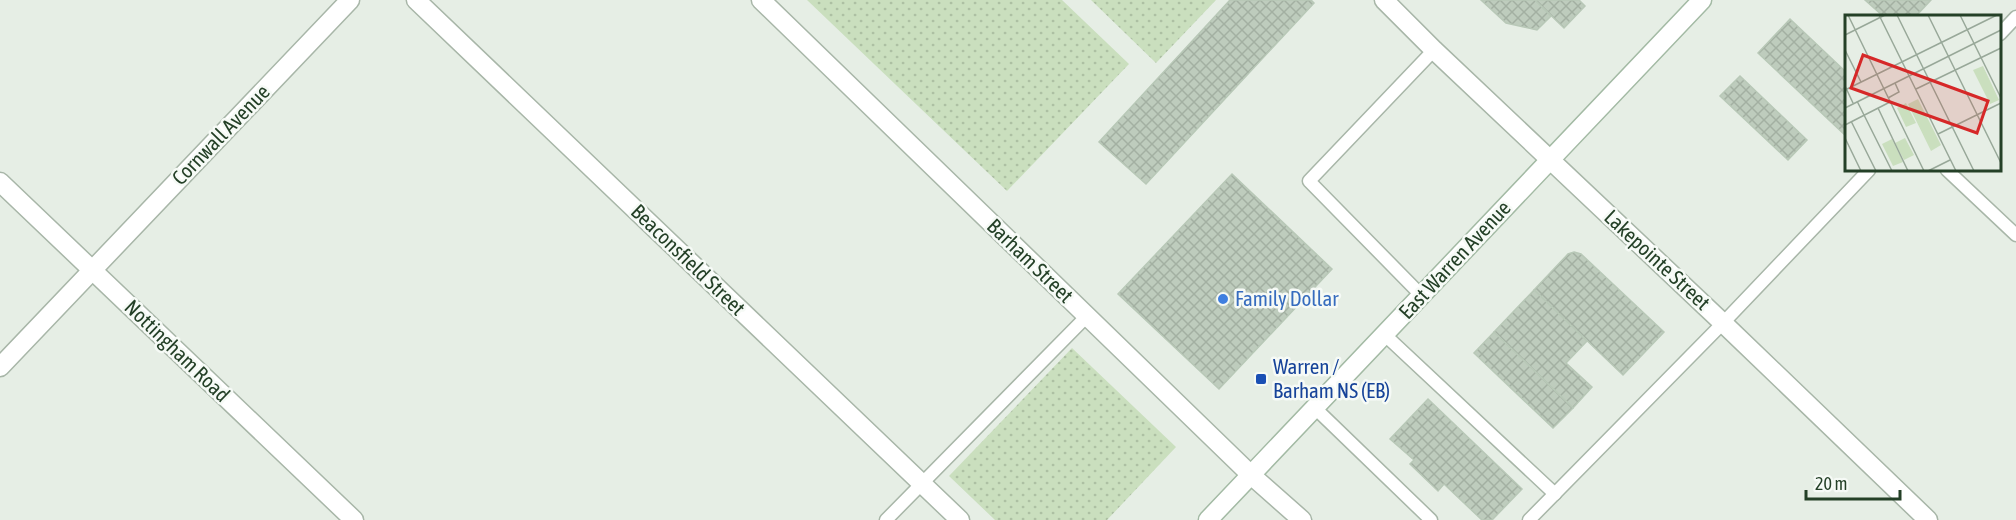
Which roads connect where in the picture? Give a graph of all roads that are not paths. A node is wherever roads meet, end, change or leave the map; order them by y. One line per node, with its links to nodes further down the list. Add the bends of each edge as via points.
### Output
1 (350, 0): 14 (street, Cornwall Avenue)
2 (416, 0): 22 (street, Beaconsfield Street)
3 (761, 0): 16 (street, Barham Street)
4 (1385, 0): 8 (street, Lakepointe Street)
5 (1702, 0): 9 (street, East Warren Avenue)
6 (2016, 17): 7 (lane)
7 (2001, 33)
8 (1434, 50): 9 (street, Lakepointe Street); 15 (lane, via 1309,181)
9 (1551, 159): 15 (street, East Warren Avenue); 17 (street, Lakepointe Street)
10 (1868, 171): 17 (lane)
11 (1948, 171): 13 (lane)
12 (0, 182): 14 (street, Nottingham Road)
13 (2016, 235)
14 (93, 271): 19 (street, Cornwall Avenue); 24 (street, Nottingham Road)
15 (1421, 295): 18 (street, East Warren Avenue)
16 (1087, 316): 21 (street, Barham Street); 22 (lane)
17 (1723, 322): 23 (lane); 31 (street, Lakepointe Street)
18 (1385, 335): 20 (street, East Warren Avenue); 23 (lane)
19 (0, 367)
20 (1315, 408): 21 (street, East Warren Avenue); 29 (lane)
21 (1251, 476): 27 (street, East Warren Avenue); 28 (street, Barham Street)
22 (921, 484): 25 (lane); 26 (street, Beaconsfield Street)
23 (1555, 494): 30 (lane)
24 (354, 520)
25 (886, 520)
26 (960, 520)
27 (1208, 520)
28 (1302, 520)
29 (1431, 520)
30 (1529, 520)
31 (1928, 520)

